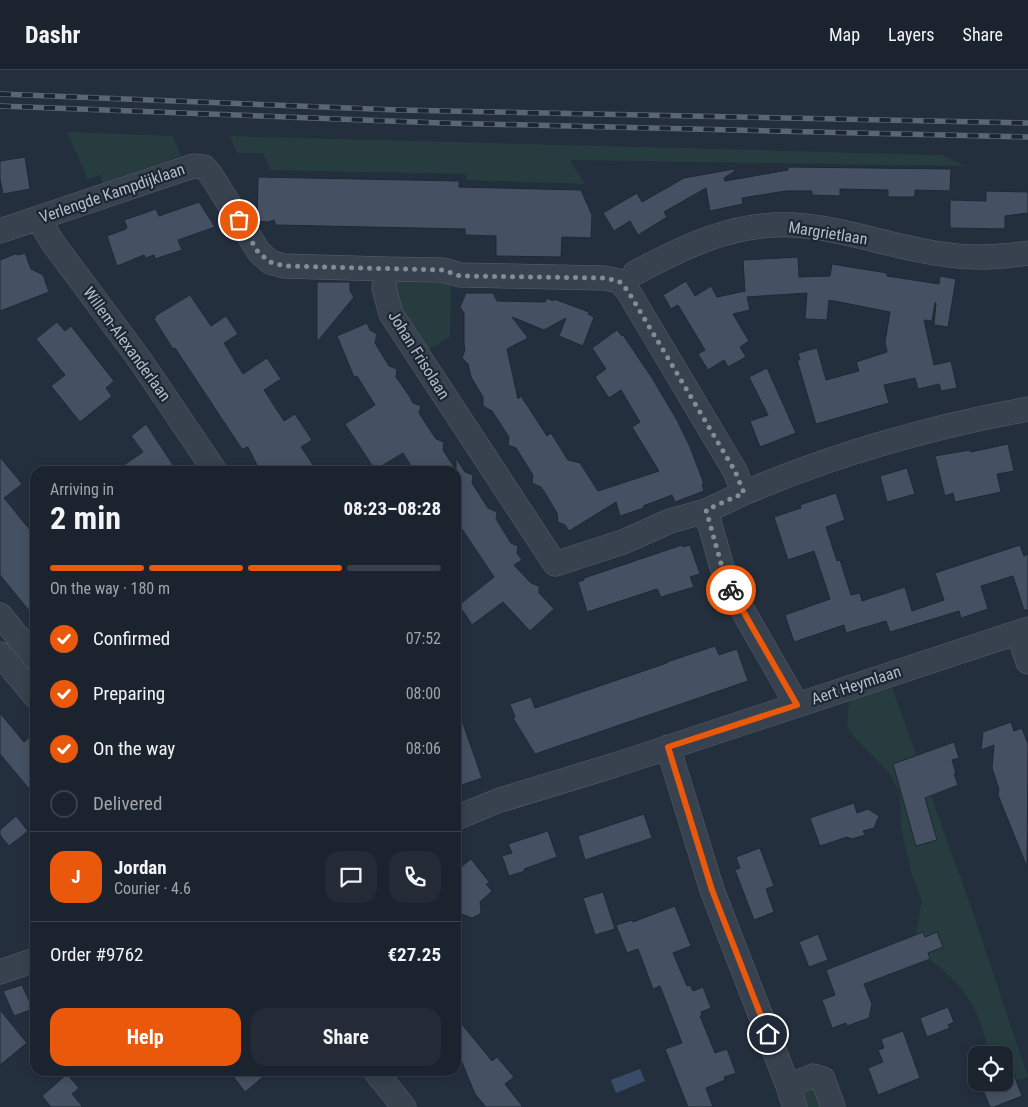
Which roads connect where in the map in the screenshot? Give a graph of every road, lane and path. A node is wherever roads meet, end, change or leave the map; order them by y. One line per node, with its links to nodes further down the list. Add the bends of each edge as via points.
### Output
1 (38, 218): 2 (street, Verlengde Kampdijklaan); 4 (street, Verlengde Kampdijklaan, via 193,166 204,168 211,175 258,252 270,262 284,266); 7 (street, Willem-Alexanderlaan)
2 (0, 231)
3 (1028, 254): 5 (street, Margrietlaan, via 978,258 948,255 827,229 768,225 725,232 702,240)
4 (386, 269): 8 (street, via 443,270 460,276 604,278 619,281 735,471); 9 (street, Johan Frisolaan, via 384,288 391,314 555,564)
5 (635, 273)
6 (1028, 409): 8 (street, via 900,438)
7 (212, 466)
8 (744, 493): 9 (street, Johan Frisolaan)
9 (706, 510): 16 (street, via 726,581)
10 (0, 615): 12 (street)
11 (1023, 630): 14 (street); 16 (street, Aert Heymlaan)
12 (30, 652)
13 (0, 654): 15 (street)
14 (1028, 662)
15 (30, 690)
16 (797, 705): 17 (street, Aert Heymlaan)
17 (668, 747): 18 (street, Aert Heymlaan, via 500,800); 22 (street, via 712,890)
18 (461, 816)
19 (30, 962): 20 (street)
20 (0, 972)
21 (379, 1076): 23 (street)
22 (791, 1096): 24 (street, via 813,1076 823,1079)
23 (404, 1107)
24 (833, 1107)

